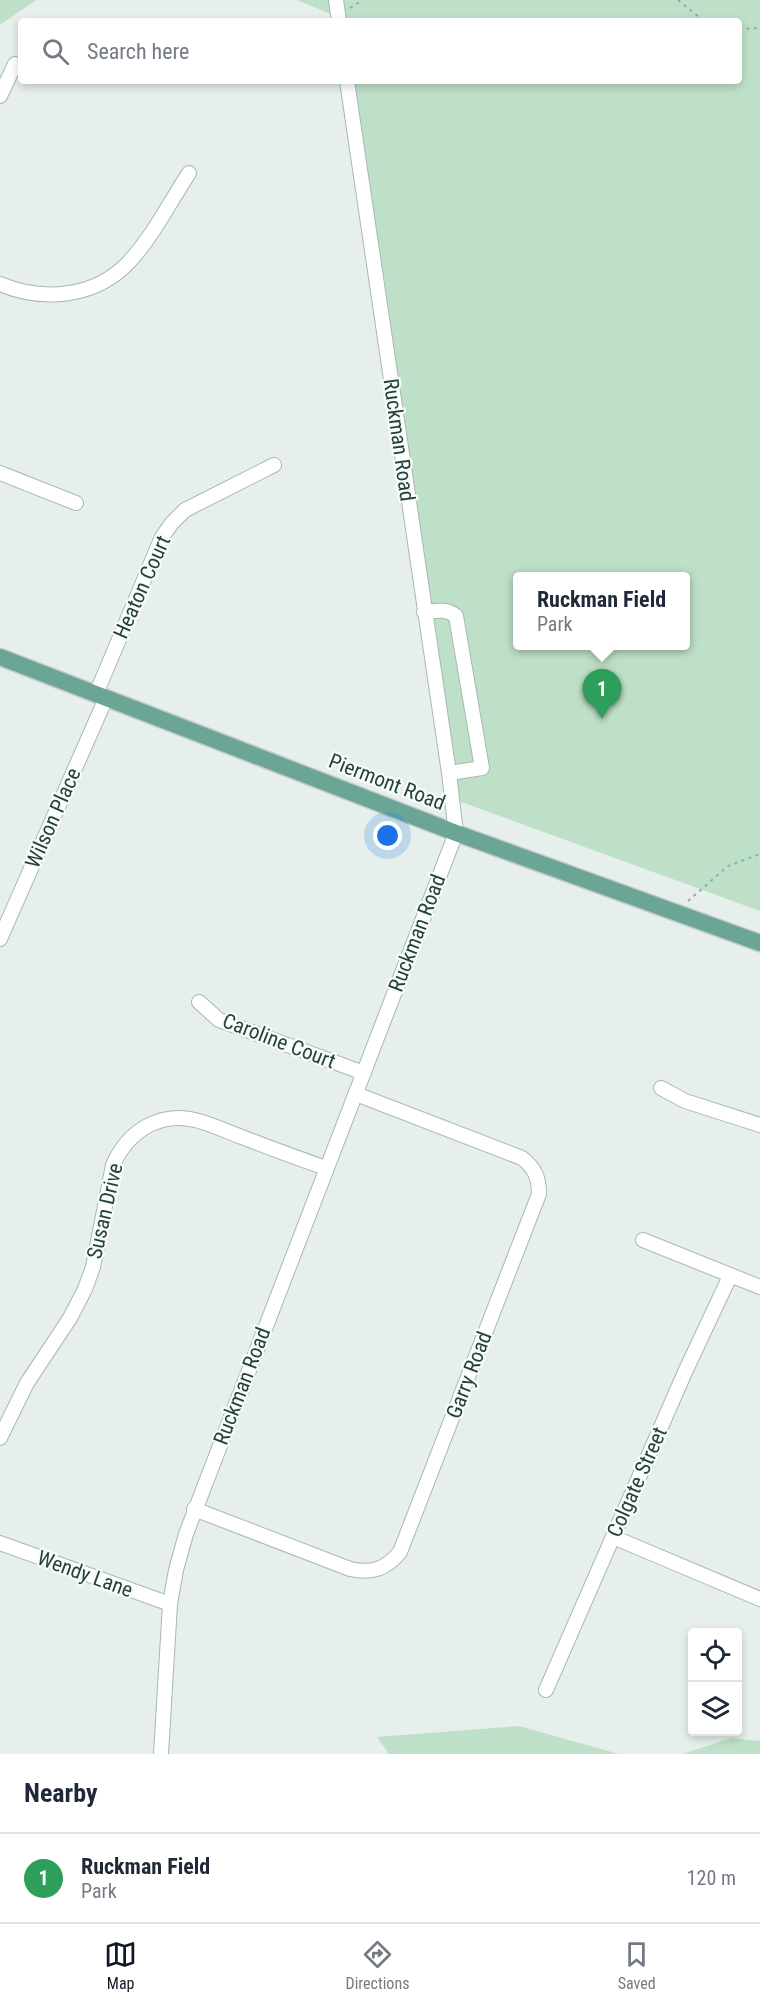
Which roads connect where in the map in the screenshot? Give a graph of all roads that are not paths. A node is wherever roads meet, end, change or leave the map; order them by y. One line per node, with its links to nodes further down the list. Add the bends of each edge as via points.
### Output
1 (336, 0): 2 (street)
2 (339, 18)
3 (15, 64): 5 (street)
4 (347, 84): 11 (street, Ruckman Road)
5 (0, 96)
6 (189, 173): 7 (street, via 140,248 113,276 85,289 55,296)
7 (0, 284)
8 (274, 465): 13 (street, Heaton Court, via 202,500 172,523 162,537)
9 (0, 473): 10 (street)
10 (76, 503)
11 (424, 612): 14 (street, Ruckman Road); 14 (street, via 444,610 456,616 482,768)
12 (0, 657): 13 (main road, Piermont Road)
13 (101, 696): 15 (main road, Piermont Road); 16 (street, Wilson Place)
14 (448, 773): 15 (street, Ruckman Road)
15 (456, 832): 17 (main road, Piermont Road); 19 (street, Ruckman Road)
16 (0, 939)
17 (760, 943)
18 (199, 1002): 19 (street, Caroline Court, via 219,1020)
19 (364, 1073): 21 (street, Ruckman Road)
20 (661, 1088): 22 (street, via 685,1101)
21 (356, 1094): 23 (street, Ruckman Road); 28 (street, Garry Road, via 522,1158 537,1173 539,1184 539,1194 400,1552 384,1567 362,1572)
22 (760, 1125)
23 (326, 1168): 27 (street, Susan Drive, via 195,1120 167,1119 139,1130 118,1152 113,1165 85,1289 27,1383); 28 (street, Ruckman Road)
24 (643, 1240): 25 (street)
25 (730, 1276): 26 (street); 29 (street, Colgate Street)
26 (760, 1287)
27 (0, 1438)
28 (194, 1509): 32 (street, Ruckman Road)
29 (613, 1537): 31 (street); 33 (street, Colgate Street)
30 (0, 1543): 32 (street, Wendy Lane)
31 (760, 1599)
32 (170, 1604): 34 (street, Ruckman Road)
33 (546, 1690)
34 (160, 1754)

